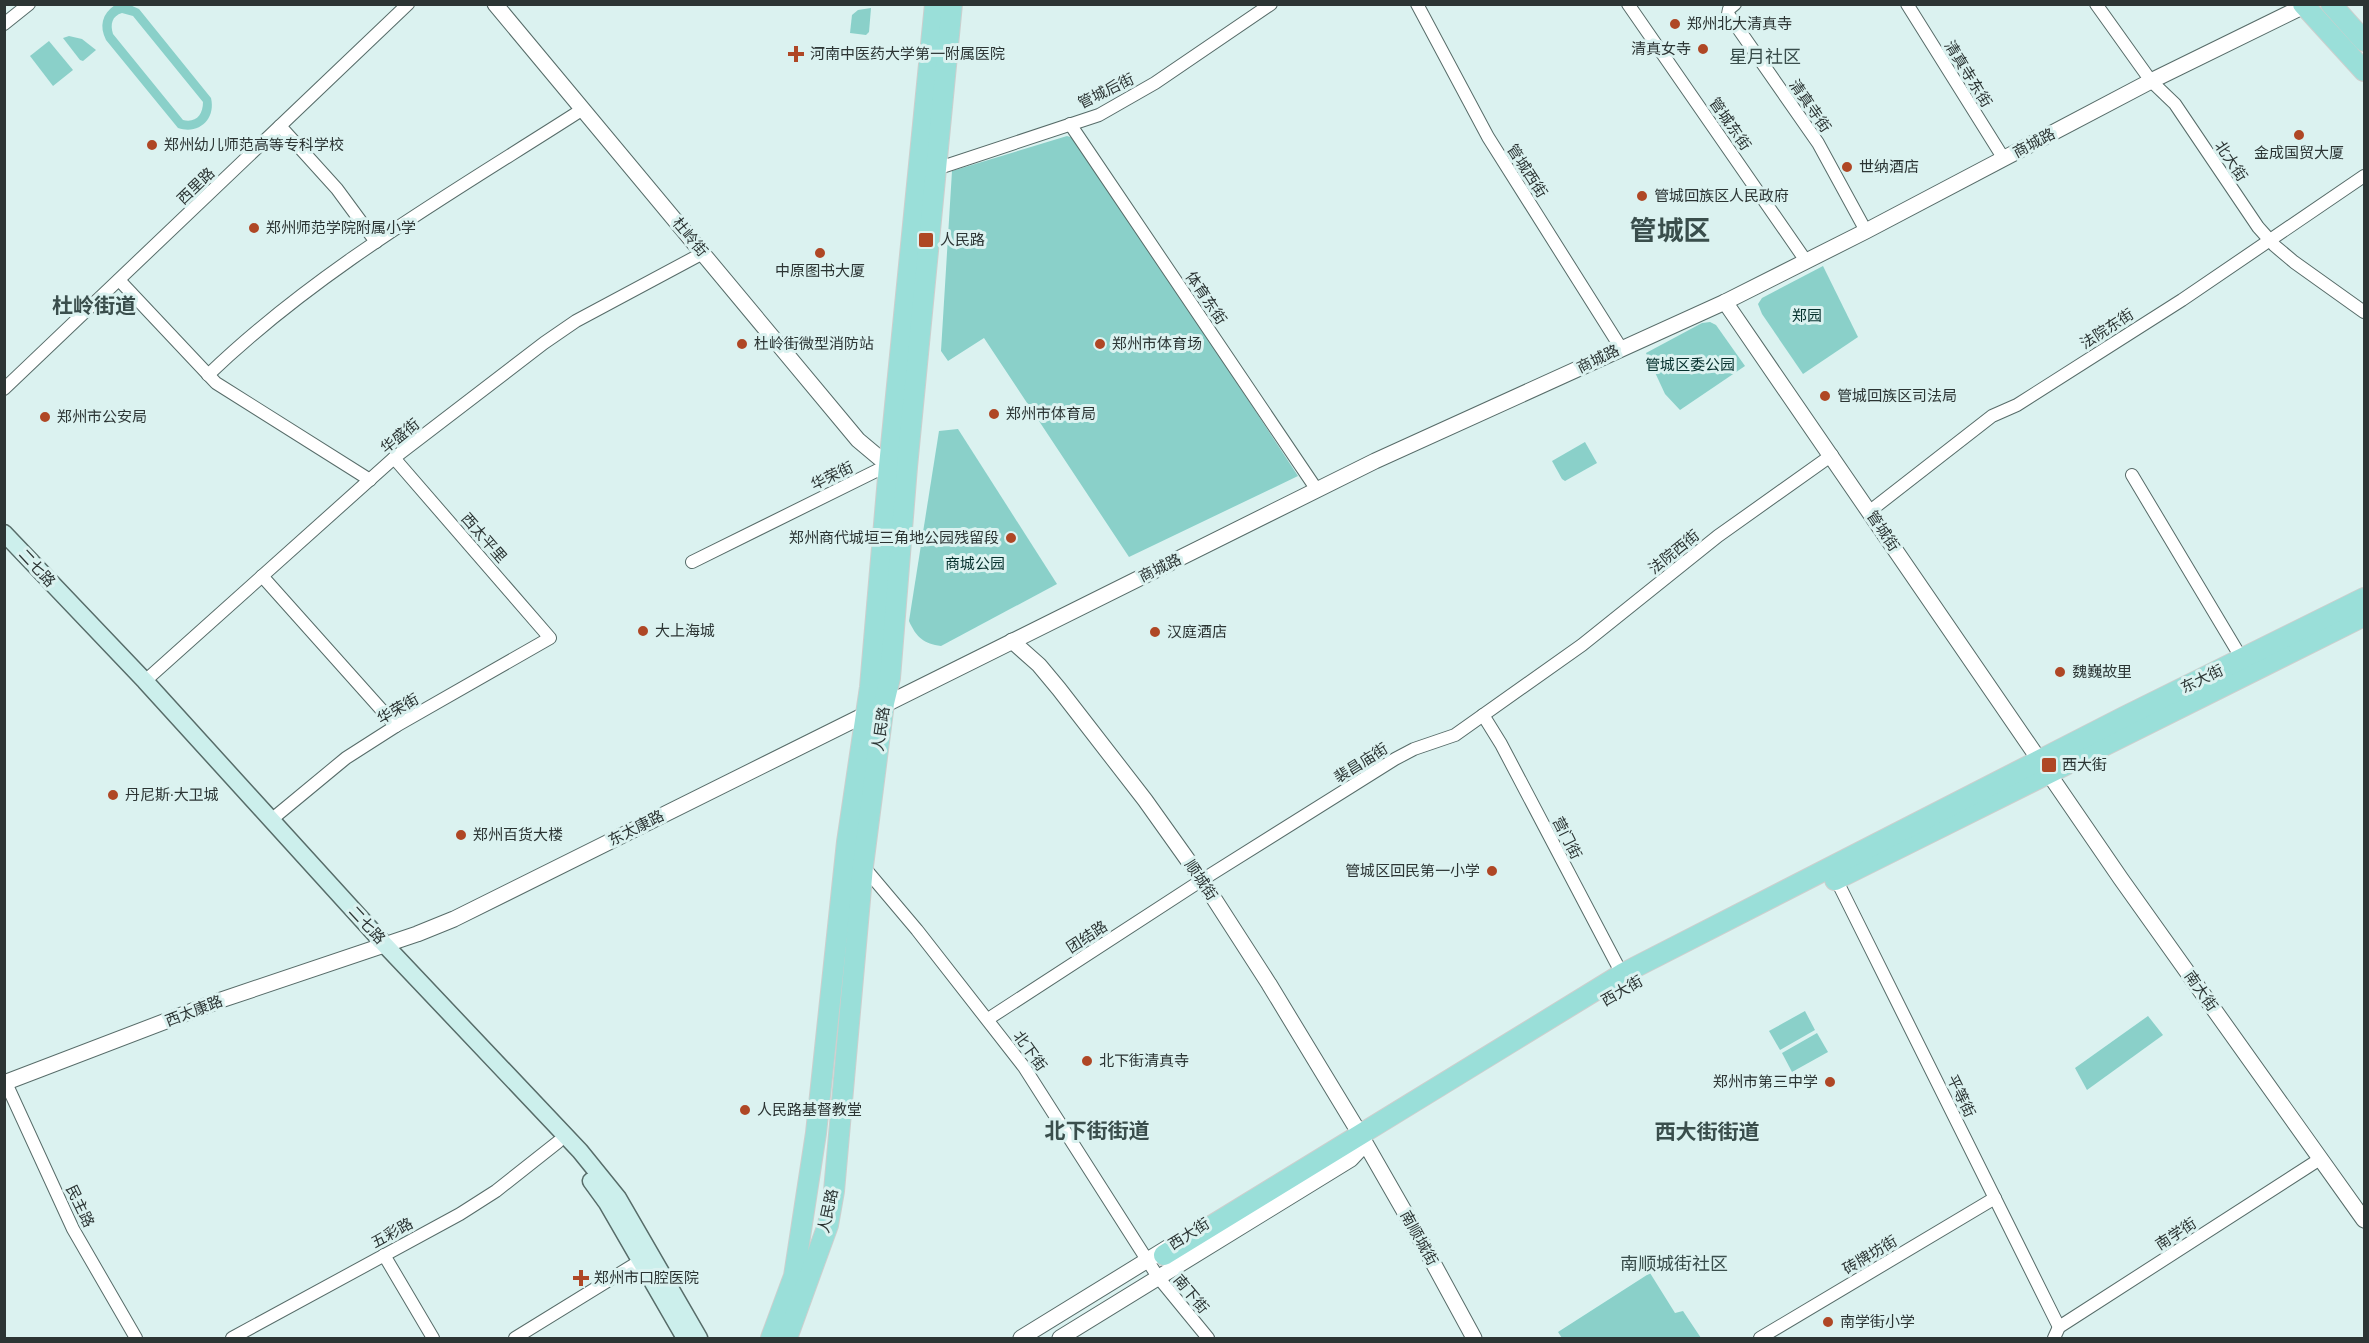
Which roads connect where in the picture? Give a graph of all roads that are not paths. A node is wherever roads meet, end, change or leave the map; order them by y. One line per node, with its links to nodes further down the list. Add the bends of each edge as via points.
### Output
1 (29, 4): 14 (street)
2 (408, 4): 20 (street, 西里路)
3 (495, 4): 18 (street, 杜岭街)
4 (935, 4): 37 (main road, 人民路)
5 (952, 4): 22 (main road, 人民路)
6 (1417, 4): 32 (street, 管城西街, via 1488,137)
7 (1628, 4): 28 (street, 管城东街)
8 (1735, 4): 24 (street, 清真寺街, via 1728,14 1818,143)
9 (1907, 4): 21 (street, 清真寺东街)
10 (2096, 4): 17 (street, 北大街)
11 (2331, 4): 15 (main road)
12 (2306, 5): 16 (main road); 17 (street, 商城路)
13 (1267, 6): 19 (street, 管城后街, via 1128,99 1099,115)
14 (4, 24)
15 (2364, 41)
16 (2364, 71)
17 (2151, 81): 21 (street, 商城路); 25 (street, 北大街, via 2175,104)
18 (583, 109): 26 (street); 27 (street, 杜岭街)
19 (1070, 124): 22 (street, 管城后街); 40 (street, 体育东街)
20 (280, 126): 26 (street, via 337,189); 29 (street, 西里路)
21 (2004, 159): 24 (street, 商城路)
22 (936, 169): 37 (main road, 人民路)
23 (2364, 176): 25 (street, 法院东街)
24 (1866, 231): 28 (street, 商城路)
25 (2270, 241): 31 (street, 北大街); 41 (street, 法院东街, via 2017,405 1992,416)
26 (376, 242): 33 (street, via 277,314)
27 (703, 253): 36 (street, 华盛街, via 568,327); 37 (street, 杜岭街, via 858,440)
28 (1806, 261): 30 (street, 商城路)
29 (118, 280): 33 (street); 34 (street, 西里路)
30 (1725, 302): 32 (street, 商城路); 35 (street, 管城街)
31 (2364, 312)
32 (1621, 348): 40 (street, 商城路)
33 (207, 375): 39 (street)
34 (4, 389)
35 (1832, 455): 41 (street, 管城街); 51 (street, 法院西街, via 1718,536 1615,620)
36 (394, 458): 39 (street, 华盛街); 48 (street, 西太平里)
37 (898, 466): 44 (street, 华荣街); 53 (main road, 人民路, via 890,678); 54 (main road, 人民路)
38 (2132, 475): 50 (street)
39 (370, 480): 45 (street, 华盛街)
40 (1317, 490): 49 (street, 商城路)
41 (1870, 511): 57 (street, 管城街)
42 (4, 533): 52 (main road, 二七路)
43 (4, 546): 62 (main road, 二七路)
44 (692, 562)
45 (262, 576): 52 (street, 华盛街); 56 (street)
46 (2364, 598): 50 (main road, 东大街)
47 (2364, 616): 57 (main road, 东大街)
48 (550, 638): 56 (street, 华荣街)
49 (1012, 640): 53 (street, 商城路); 61 (street, 顺城街, via 1059,688)
50 (2242, 659): 57 (main road, 东大街)
51 (1538, 676): 55 (street, 裴昌庙街)
52 (145, 681): 58 (main road, 二七路)
53 (884, 704): 54 (street, 东太康路); 59 (main road, 人民路)
54 (865, 713): 62 (street, 东太康路, via 454,919); 81 (main road, 人民路, via 816,1133 794,1276)
55 (1483, 715): 61 (street, 裴昌庙街, via 1455,735 1395,759); 63 (street, 营门街)
56 (396, 726): 58 (street, 华荣街, via 346,758)
57 (2044, 768): 60 (main road, 西大街); 63 (main road, 西大街); 68 (street, 南大街)
58 (271, 820): 62 (main road, 二七路)
59 (863, 866): 64 (street, 北下街); 82 (main road, 人民路, via 834,1191 828,1225)
60 (1836, 879): 66 (main road, 西大街, via 1629,986); 69 (street, 平等街)
61 (1202, 880): 64 (street, 团结路); 66 (street, 顺城街)
62 (380, 946): 65 (street, 西太康路, via 221,1000); 67 (main road, 二七路); 80 (main road, 二七路, via 597,1171 618,1198)
63 (1623, 974): 66 (main road, 西大街)
64 (988, 1019): 73 (street, 北下街)
65 (5, 1083): 75 (street, 民主路, via 73,1229)
66 (1363, 1139): 73 (main road, 西大街); 86 (street, 南顺城街)
67 (558, 1142): 71 (street, 五彩路, via 482,1201); 72 (main road, 二七路, via 607,1203)
68 (2320, 1159): 70 (street, 南大街); 74 (street, 南学街)
69 (1995, 1198): 74 (street, 平等街); 87 (street, 砖牌坊街)
70 (2364, 1220)
71 (384, 1255): 76 (street, 五彩路); 77 (street)
72 (640, 1261): 78 (street); 79 (main road, 二七路)
73 (1158, 1265): 83 (street, 西大街); 84 (street, 西大街); 85 (street, 南下街)
74 (2057, 1333)
75 (136, 1338)
76 (232, 1338)
77 (433, 1338)
78 (515, 1338)
79 (685, 1338)
80 (699, 1338)
81 (771, 1338)
82 (787, 1338)
83 (1021, 1338)
84 (1060, 1338)
85 (1208, 1338)
86 (1474, 1338)
87 (1760, 1338)

